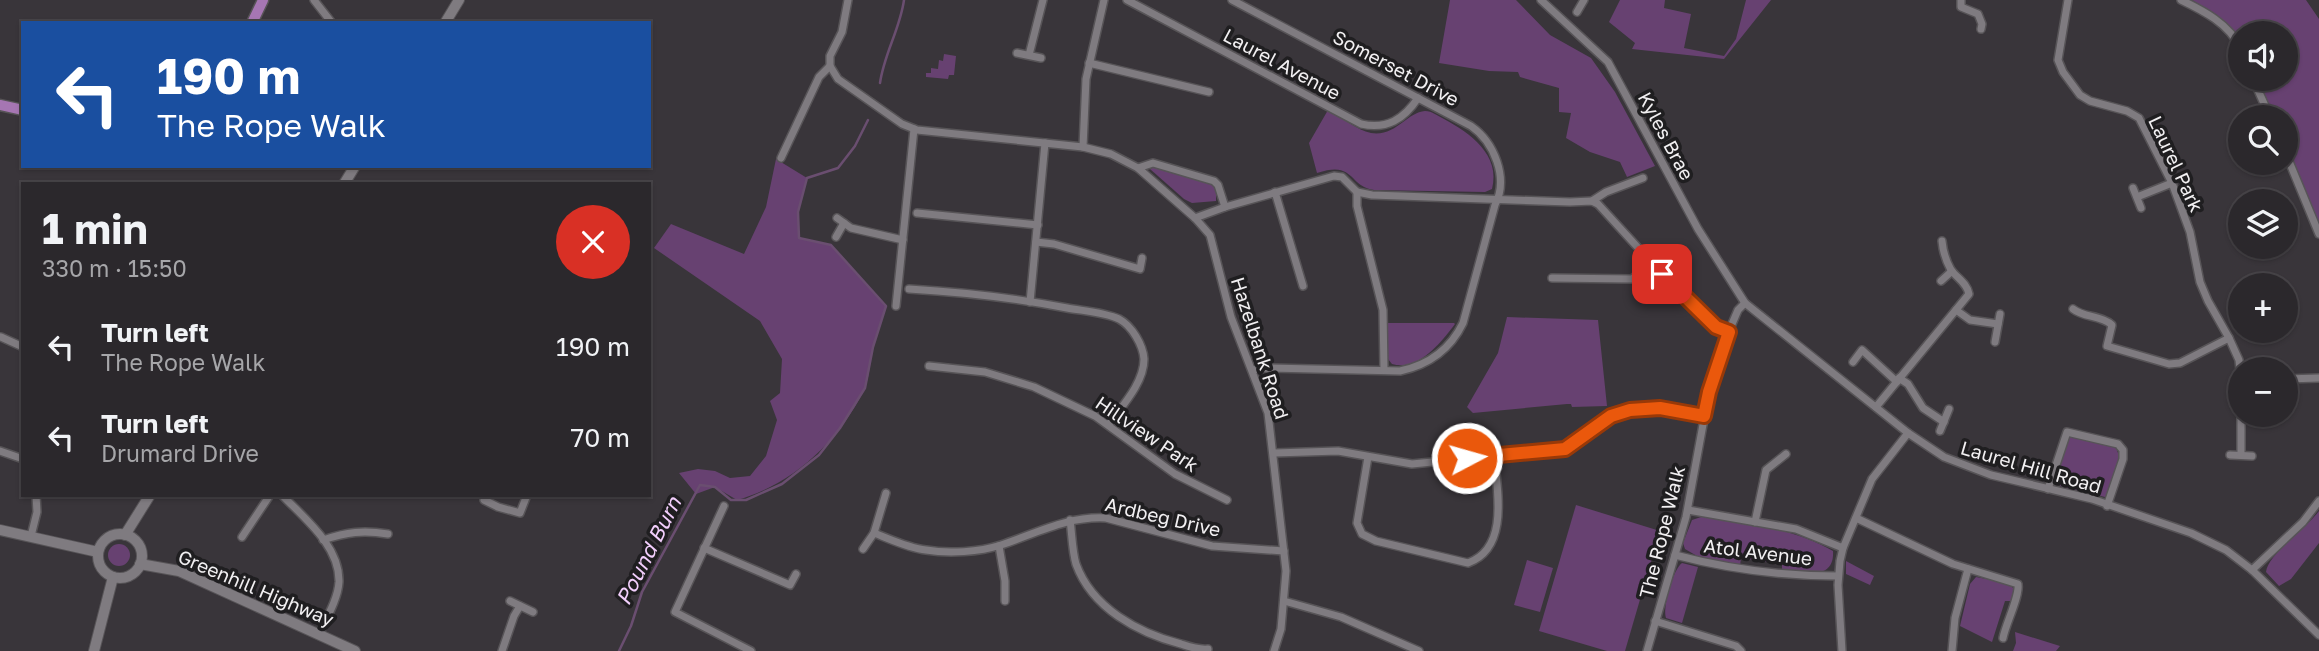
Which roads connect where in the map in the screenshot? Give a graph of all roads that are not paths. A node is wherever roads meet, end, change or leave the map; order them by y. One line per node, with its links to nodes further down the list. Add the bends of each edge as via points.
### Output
1 (263, 0): 15 (main road)
2 (314, 0): 16 (street)
3 (459, 0): 17 (main road)
4 (848, 0): 24 (street)
5 (1043, 0): 21 (street)
6 (1104, 0): 23 (street)
7 (1127, 0): 26 (street, Laurel Avenue, via 1361,124 1385,126 1401,118)
8 (1232, 0): 26 (street, Somerset Drive)
9 (1541, 0): 61 (street, Kyles Brae, via 1608,62 1692,219)
10 (1584, 0): 14 (street)
11 (1961, 0): 18 (street, via 1961,7 1978,14)
12 (2068, 0): 36 (street, Laurel Park, via 2058,60 2063,72 2080,95 2139,118)
13 (2181, 0): 19 (street)
14 (1577, 12)
15 (253, 21)
16 (330, 21)
17 (446, 21)
18 (1981, 29)
19 (2228, 31)
20 (1017, 53): 21 (street)
21 (1029, 55): 22 (street)
22 (1041, 58)
23 (1089, 63): 25 (street); 31 (street)
24 (830, 66): 29 (street, Hazelbank Road, via 838,79); 32 (street, via 819,78)
25 (1209, 92)
26 (1418, 98): 41 (street, Somerset Drive, via 1482,134 1495,154)
27 (0, 105): 28 (main road)
28 (21, 110)
29 (914, 129): 30 (street, Hazelbank Road); 50 (street)
30 (1045, 143): 31 (street, Hazelbank Road); 47 (street)
31 (1083, 147): 33 (street, Hazelbank Road)
32 (781, 158)
33 (1138, 168): 43 (street, Hazelbank Road, via 1153,163 1214,181); 46 (street, Hazelbank Road)
34 (2295, 175): 48 (street)
35 (1643, 178): 42 (street)
36 (2172, 183): 40 (street); 68 (street, Laurel Park, via 2190,232 2200,282)
37 (2133, 188): 40 (street)
38 (1357, 191): 39 (street, via 1342,177 1334,176); 41 (street); 76 (street, via 1383,310)
39 (1275, 192): 43 (street); 58 (street)
40 (2137, 197): 44 (street)
41 (1498, 200): 42 (street); 76 (street, Somerset Drive, via 1457,335 1415,368)
42 (1592, 201): 54 (street)
43 (1224, 207): 46 (street)
44 (2141, 208)
45 (916, 213): 47 (street)
46 (1195, 218): 75 (street, Hazelbank Road, via 1210,236 1231,317)
47 (1038, 225): 51 (street)
48 (2319, 234)
49 (836, 237): 50 (street, via 841,221 861,231)
50 (903, 240): 62 (street)
51 (1037, 242): 53 (street, via 1140,269); 60 (street)
52 (1942, 242): 55 (street)
53 (1142, 258)
54 (1652, 264): 56 (street, via 1632,279); 67 (street, via 1716,327)
55 (1952, 271): 57 (street); 64 (street, via 1969,294)
56 (1552, 278)
57 (1941, 281)
58 (1303, 286)
59 (909, 289): 60 (street)
60 (1030, 302): 84 (street, via 1097,313 1121,320 1130,328 1144,358 1141,374)
61 (1745, 303): 67 (street, The Rope Walk); 80 (street, Laurel Hill Road)
62 (896, 306)
63 (2073, 309): 70 (street, via 2112,325 2107,346 2169,364)
64 (1956, 310): 66 (street, via 1970,320); 79 (street)
65 (2000, 314): 66 (street)
66 (1998, 324): 71 (street)
67 (1729, 332): 82 (street, The Rope Walk)
68 (2228, 336)
69 (1, 337): 72 (street)
70 (2228, 339)
71 (1995, 342)
72 (21, 346)
73 (1853, 362): 79 (street, via 1862,350)
74 (929, 366): 84 (street, Hillview Park, via 985,372 1034,387)
75 (1253, 370): 76 (street, Somerset Drive); 89 (street, Hazelbank Road, via 1268,413)
76 (1384, 370)
77 (2319, 378): 78 (street)
78 (2298, 379)
79 (1898, 380): 80 (street); 83 (street, via 1908,384 1923,408)
80 (1876, 407): 87 (street, Laurel Hill Road)
81 (1949, 409): 83 (street)
82 (1704, 416): 91 (street, via 1660,408 1630,410 1611,416 1565,449); 109 (street, The Rope Walk)
83 (1944, 422): 86 (street)
84 (1109, 424): 104 (street, Hillview Park, via 1175,474)
85 (2241, 427): 93 (street)
86 (1940, 431)
87 (1908, 433): 97 (street, Laurel Hill Road, via 1958,463); 110 (street, via 1877,471)
88 (0, 451): 95 (street)
89 (1274, 453): 96 (street, via 1338,452); 126 (street, Hazelbank Road)
90 (1786, 454): 112 (street, via 1766,470)
91 (1494, 455): 96 (street, via 1412,464); 96 (street, via 1498,498 1491,546 1481,558 1468,563 1362,534 1357,523)
92 (2230, 455): 93 (street)
93 (2241, 455): 94 (street)
94 (2252, 456)
95 (21, 457)
96 (1368, 457)
97 (2048, 489): 108 (street, Laurel Hill Road); 108 (street, via 2067,432 2091,436 2123,450)
98 (886, 493): 115 (street)
99 (36, 497): 118 (street)
100 (149, 497): 117 (main road)
101 (269, 497): 119 (street)
102 (284, 497): 120 (street)
103 (526, 497): 105 (street, via 520,513)
104 (1227, 499)
105 (484, 500)
106 (2319, 501): 131 (street)
107 (724, 506): 123 (street)
108 (2107, 506): 131 (street, Laurel Hill Road, via 2190,533 2226,550)
109 (1688, 510): 112 (street, Atol Avenue); 128 (street, The Rope Walk)
110 (1856, 518): 124 (street); 130 (street)
111 (1070, 520): 122 (street, Ardbeg Drive); 126 (street, Ardbeg Drive, via 1106,518 1212,546); 144 (street, via 1076,563 1102,603 1150,635)
112 (1755, 522): 124 (street, Atol Avenue, via 1796,529)
113 (0, 530): 118 (main road)
114 (378, 532): 116 (street); 120 (street, via 351,531); 121 (street)
115 (874, 533): 122 (street, Ardbeg Drive, via 925,550 960,552); 125 (street)
116 (388, 534)
117 (125, 535): 127 (main road, via 111,536); 129 (main road, via 141,549)
118 (32, 536): 127 (main road)
119 (242, 537)
120 (323, 540): 141 (street, via 333,557 339,584)
121 (377, 542)
122 (999, 546): 136 (street)
123 (704, 548): 132 (street, via 790,585); 148 (street, via 675,612)
124 (1843, 548): 133 (street)
125 (863, 549)
126 (1284, 551): 137 (street, Hazelbank Road)
127 (98, 552): 134 (main road, via 99,565)
128 (1675, 555): 133 (street, Atol Avenue, via 1739,569); 140 (street, The Rope Walk)
129 (140, 564): 134 (main road, via 127,577); 141 (main road, Greenhill Highway, via 179,571)
130 (1968, 569): 143 (street, via 2018,584 2020,591); 154 (street)
131 (2252, 570): 142 (street, Laurel Hill Road)
132 (796, 573)
133 (1838, 576): 153 (street)
134 (113, 577): 145 (main road)
135 (510, 601): 138 (street)
136 (1005, 601)
137 (1284, 601): 149 (street, Hazelbank Road); 150 (street, via 1341,617)
138 (520, 606): 139 (street); 147 (street)
139 (533, 612)
140 (1655, 621): 151 (street, The Rope Walk); 152 (street)
141 (319, 634): 146 (main road, Greenhill Highway)
142 (2319, 635)
143 (2003, 638)
144 (1208, 649)
145 (94, 651)
146 (355, 651)
147 (502, 651)
148 (752, 651)
149 (1274, 651)
150 (1419, 651)
151 (1647, 651)
152 (1741, 651)
153 (1842, 651)
154 (1952, 651)

